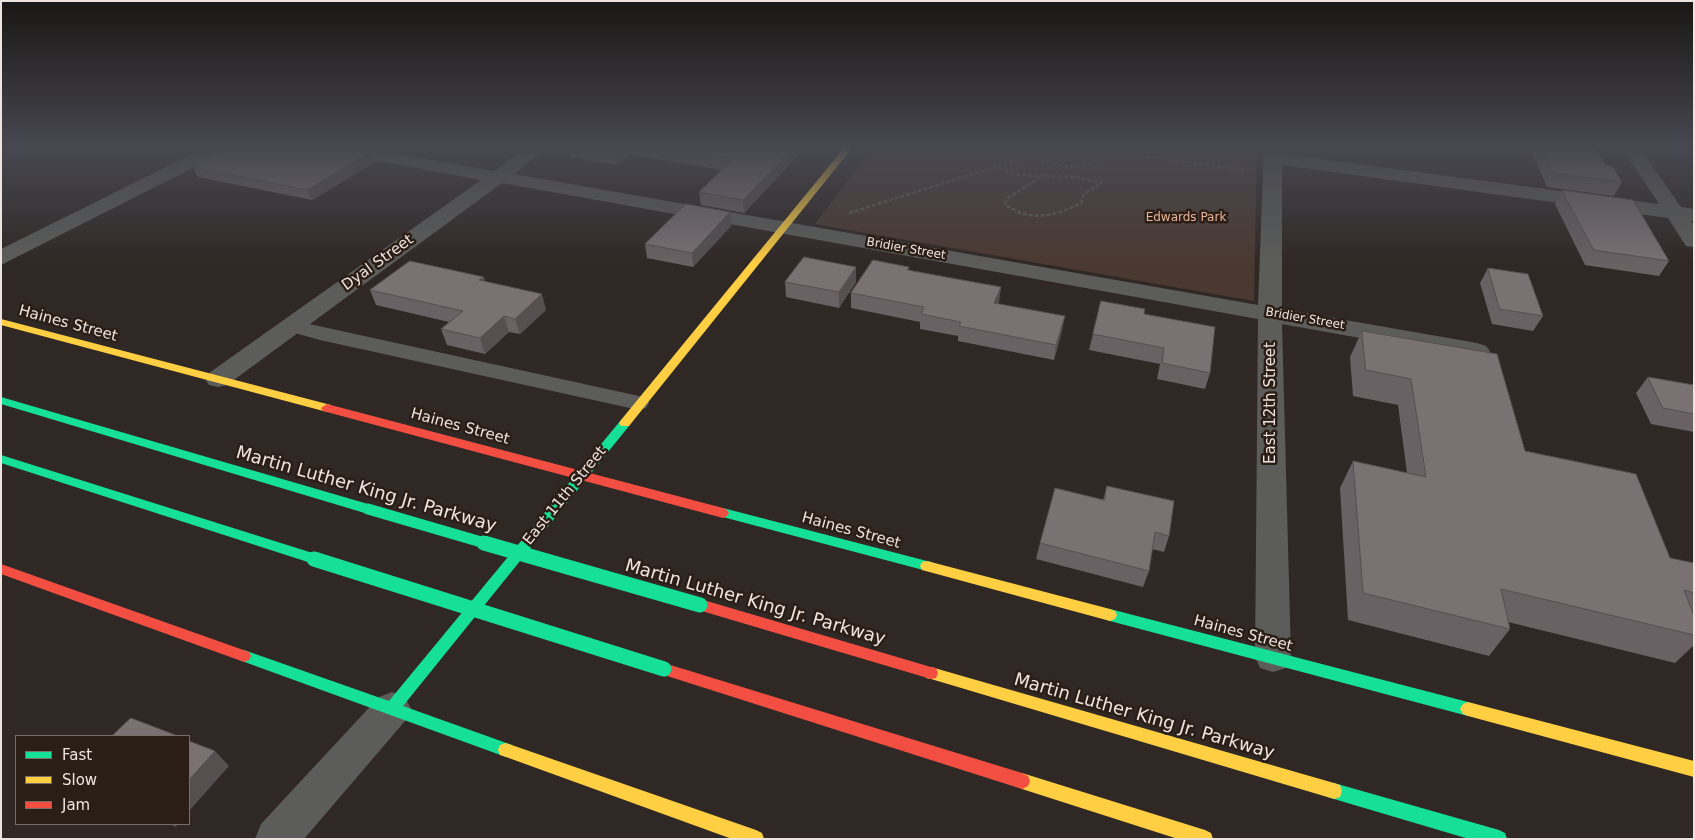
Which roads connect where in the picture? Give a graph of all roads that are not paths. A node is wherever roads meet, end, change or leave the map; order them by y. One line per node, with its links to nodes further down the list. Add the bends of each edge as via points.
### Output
1 (141, 187): 11 (street)
2 (483, 187): 14 (street, Dyal Street)
3 (561, 187): 9 (street, Bridier Street)
4 (816, 187): 9 (main road, East 11th Street)
5 (1272, 187): 12 (street, East 12th Street)
6 (1503, 187): 8 (street)
7 (1662, 187): 8 (street)
8 (1684, 214): 10 (street)
9 (784, 227): 12 (street, Bridier Street); 18 (main road, East 11th Street)
10 (1694, 241)
11 (1, 258)
12 (1270, 313): 15 (street, Bridier Street); 22 (street, East 12th Street)
13 (1, 322): 16 (main road, Haines Street)
14 (291, 326): 16 (street, Dyal Street); 18 (lane)
15 (1477, 351)
16 (218, 379): 20 (main road, Haines Street)
17 (1, 400): 28 (main road, Martin Luther King Jr. Parkway, bridge)
18 (639, 403): 20 (main road, East 11th Street)
19 (1, 459): 27 (main road, bridge)
20 (581, 476): 22 (main road, Haines Street); 23 (main road, East 11th Street)
21 (1, 569): 23 (main road)
22 (1273, 657): 24 (main road, Haines Street)
23 (392, 709): 25 (street, East 11th Street); 26 (main road)
24 (1694, 769)
25 (276, 839)
26 (756, 839)
27 (1204, 839)
28 (1499, 839)

